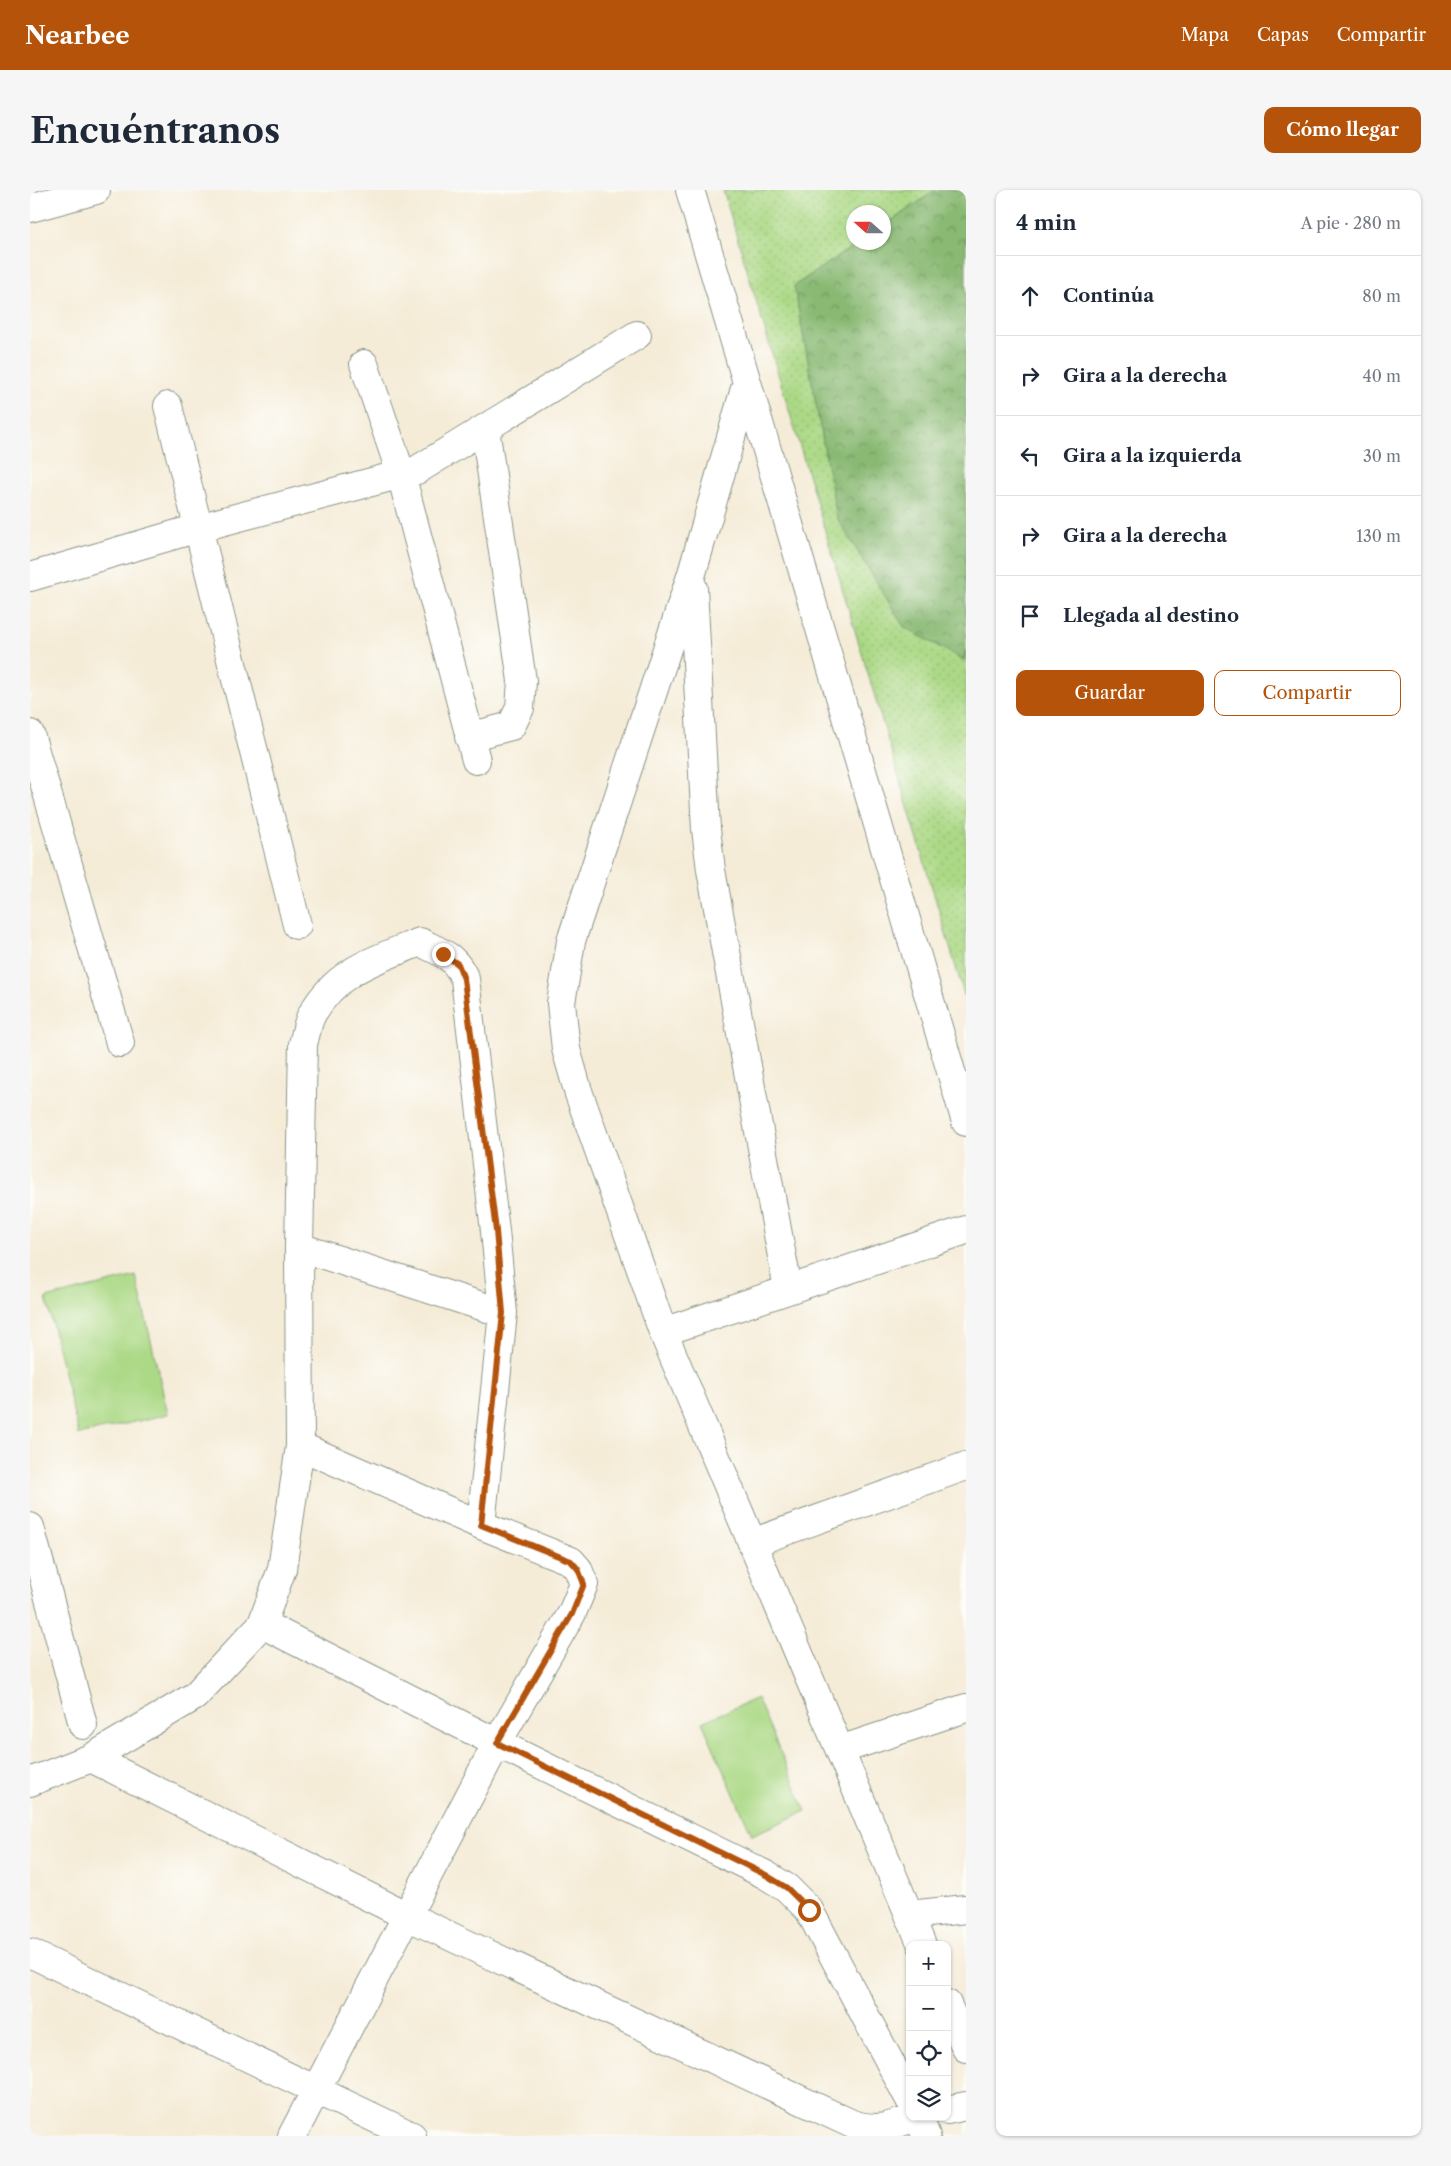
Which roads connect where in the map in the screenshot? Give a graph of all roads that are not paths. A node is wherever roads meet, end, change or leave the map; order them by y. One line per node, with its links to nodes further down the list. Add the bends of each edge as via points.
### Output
1 (96, 190): 3 (street)
2 (690, 190): 6 (street)
3 (30, 208)
4 (637, 335): 8 (street)
5 (364, 364): 9 (street)
6 (746, 385): 11 (street); 17 (street)
7 (168, 406): 10 (street)
8 (485, 428): 9 (street, via 417,470); 9 (street, via 522,681 520,708 511,726 473,749)
9 (401, 474): 10 (street)
10 (198, 528): 12 (street); 15 (street)
11 (692, 573): 20 (street, via 711,870); 22 (street, via 570,941 561,1003 566,1049 578,1091)
12 (30, 577)
13 (30, 734): 14 (street)
14 (37, 790): 16 (street)
15 (296, 925)
16 (120, 1043)
17 (966, 1122)
18 (966, 1230): 20 (street)
19 (299, 1247): 21 (street); 21 (street, via 303,1044 311,1016 332,986 366,963 420,942 458,964 464,979 496,1231); 23 (street)
20 (788, 1289): 22 (street)
21 (503, 1313): 25 (street)
22 (663, 1332): 27 (street)
23 (300, 1446): 25 (street); 28 (street, via 282,1569)
24 (966, 1466): 27 (street)
25 (481, 1525): 31 (street, via 571,1561 584,1584 572,1614)
26 (30, 1526): 30 (street)
27 (752, 1542): 32 (street)
28 (262, 1624): 31 (street); 33 (street, via 195,1696)
29 (966, 1708): 32 (street)
30 (83, 1725)
31 (497, 1743): 37 (street); 43 (street, via 787,1888 809,1910)
32 (840, 1750): 36 (street)
33 (91, 1758): 34 (street); 37 (street)
34 (30, 1782)
35 (966, 1909): 36 (street)
36 (909, 1915): 38 (street)
37 (408, 1916): 42 (street); 46 (street, via 852,2124 868,2129 887,2128)
38 (920, 1941)
39 (30, 1953): 42 (street)
40 (951, 2013): 41 (street)
41 (966, 2048)
42 (316, 2089): 48 (street); 49 (street)
43 (906, 2092)
44 (966, 2106): 45 (street)
45 (951, 2109)
46 (906, 2120)
47 (920, 2121): 50 (street)
48 (292, 2136)
49 (412, 2136)
50 (926, 2136)

